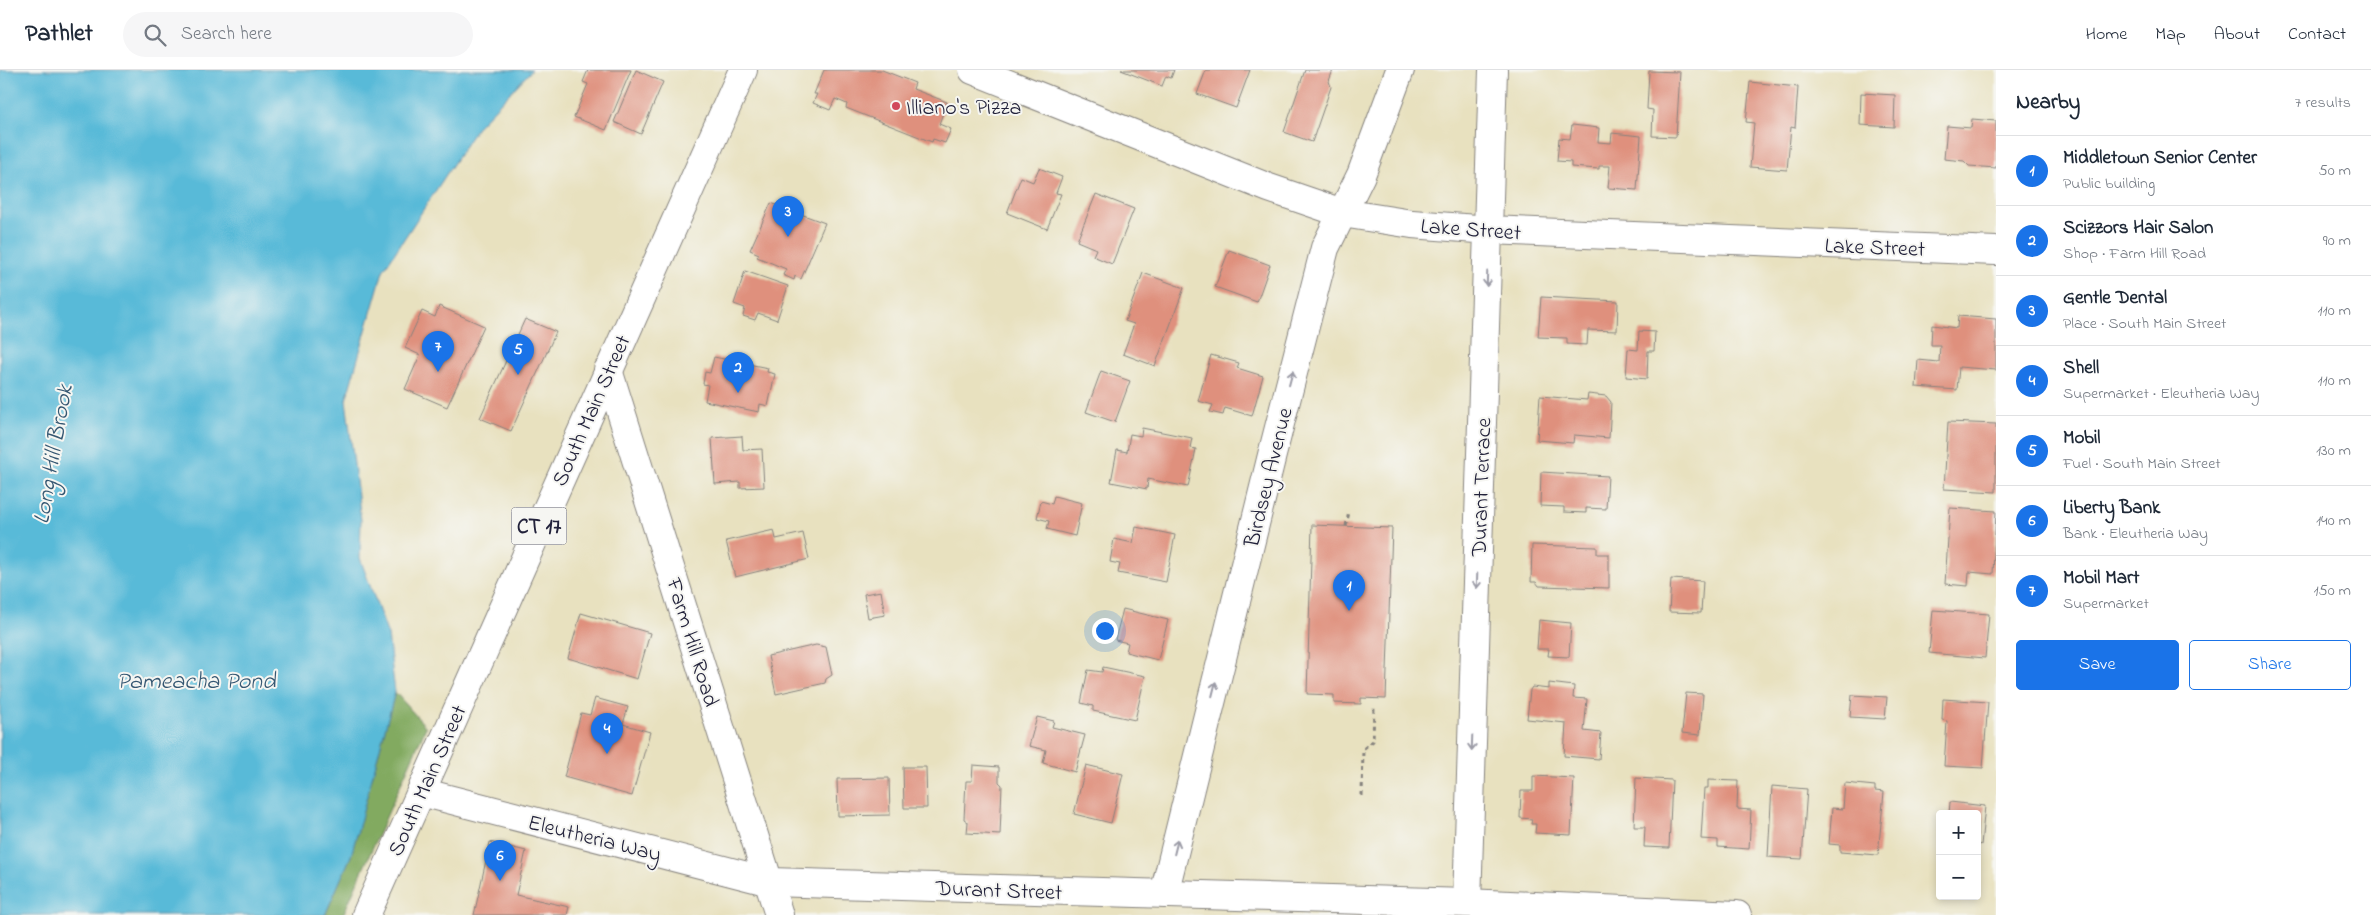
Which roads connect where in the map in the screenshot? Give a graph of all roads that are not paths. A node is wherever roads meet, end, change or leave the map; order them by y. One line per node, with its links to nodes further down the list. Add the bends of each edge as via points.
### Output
1 (743, 70): 8 (street, South Main Street / CT 17)
2 (973, 70): 5 (street, Lake Street, via 1269,188)
3 (1400, 70): 5 (street, Birdsey Avenue, via 1361,175)
4 (1494, 70): 6 (street, Durant Terrace)
5 (1342, 213): 6 (street, Lake Street, via 1412,224); 11 (street, Birdsey Avenue, one-way to 5, via 1323,257)
6 (1489, 230): 7 (street, Lake Street); 12 (street, Durant Terrace, one-way to 12)
7 (1996, 251)
8 (608, 370): 9 (street, South Main Street / CT 17); 10 (street, Farm Hill Road)
9 (421, 792): 10 (street, Eleutheria Way); 13 (street, South Main Street / CT 17)
10 (770, 882): 11 (street, Durant Street); 14 (street, Farm Hill Road)
11 (1164, 894): 12 (street, Durant Street)
12 (1467, 904): 15 (street, Durant Street)
13 (366, 915)
14 (779, 915)
15 (1737, 915)

